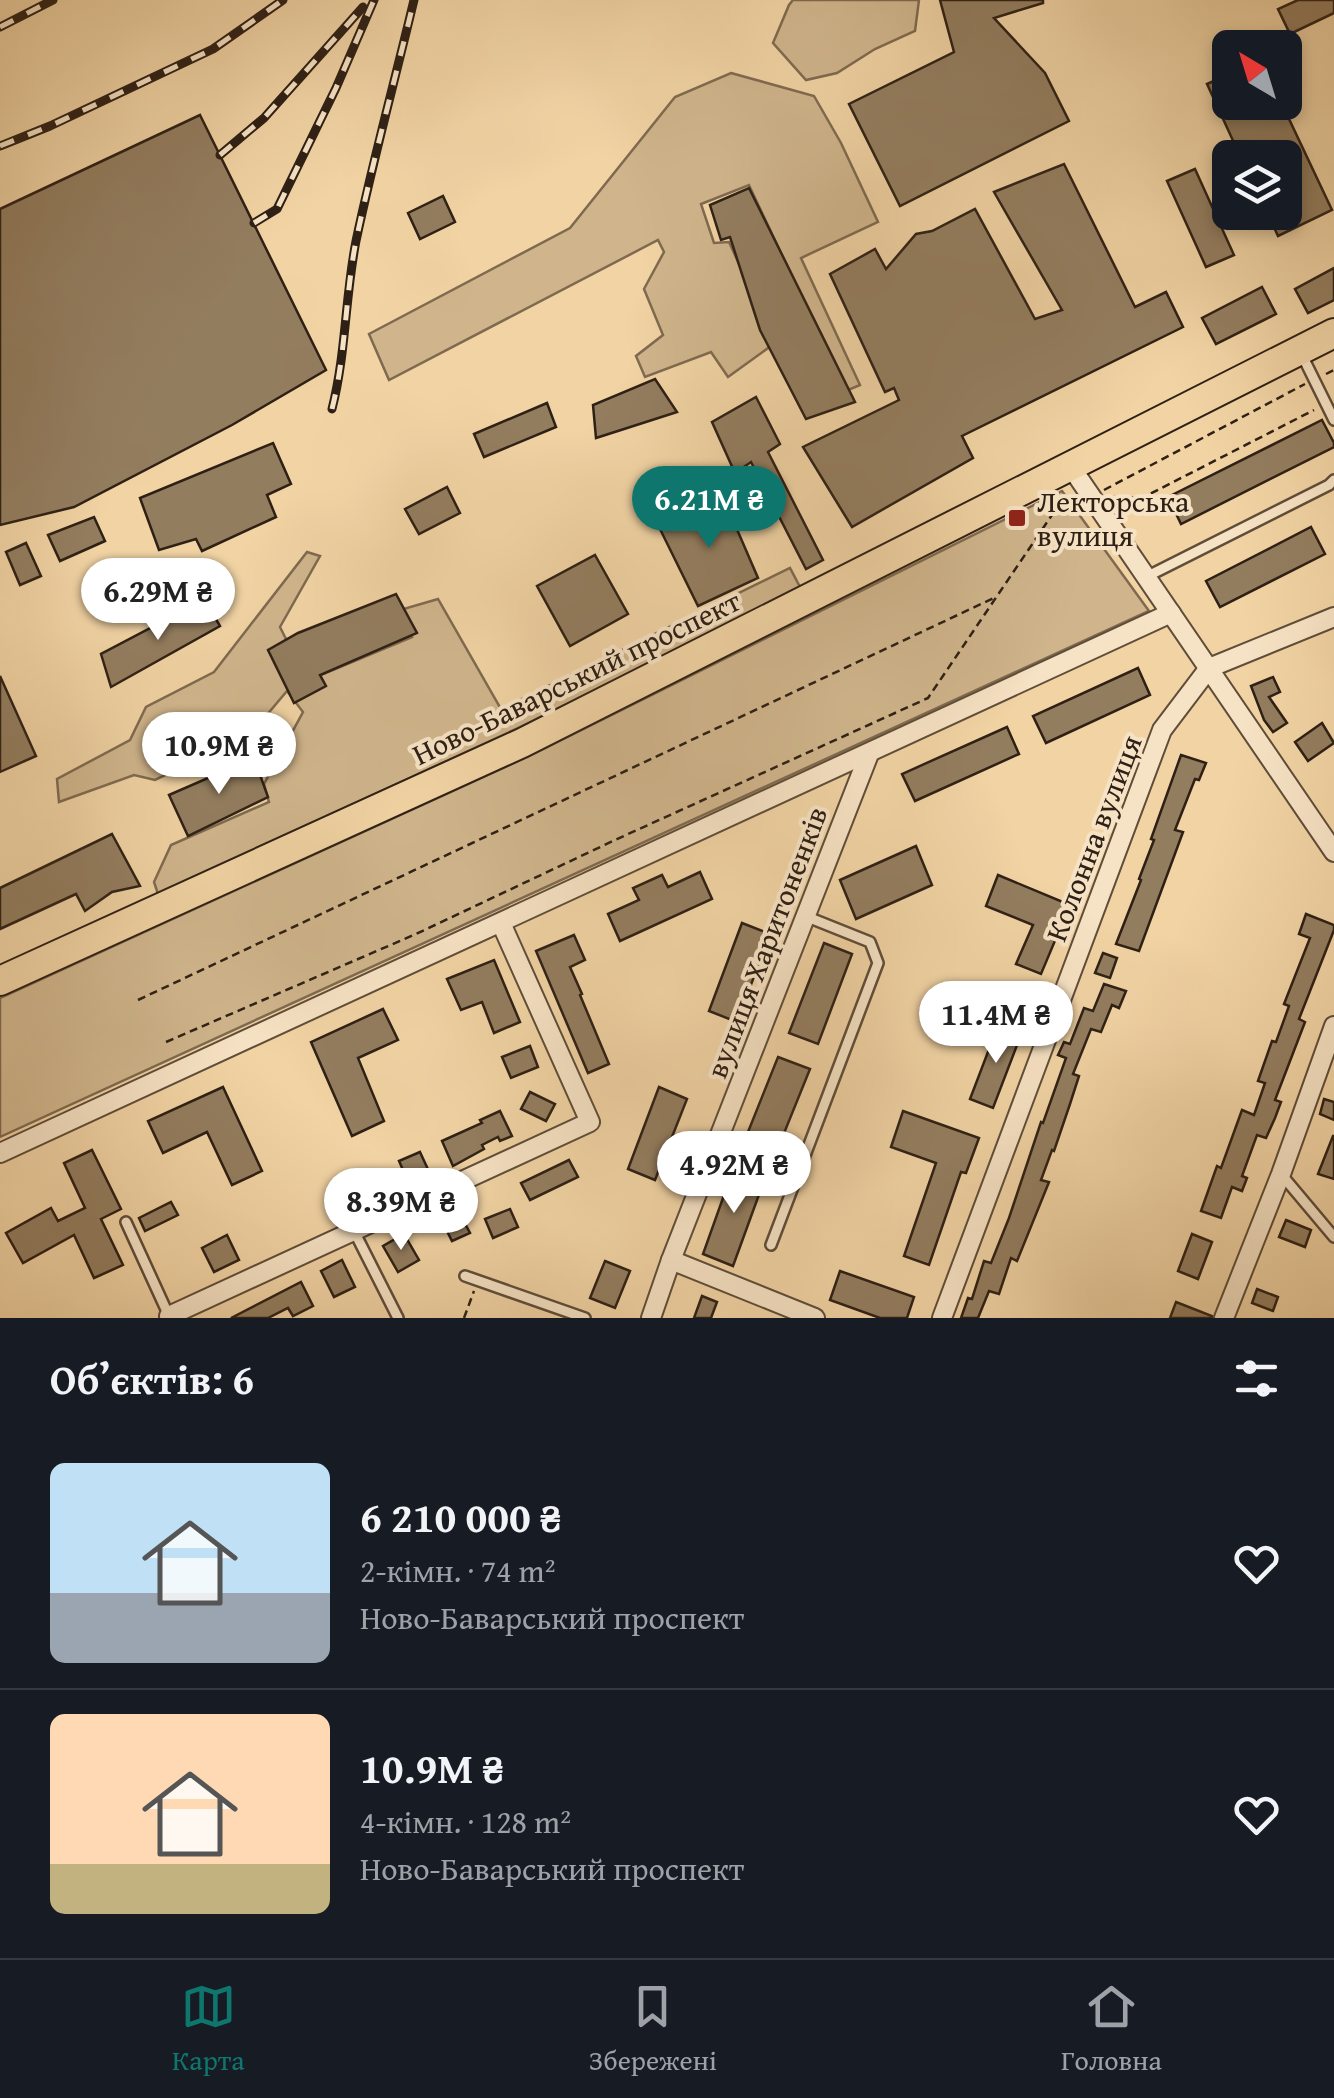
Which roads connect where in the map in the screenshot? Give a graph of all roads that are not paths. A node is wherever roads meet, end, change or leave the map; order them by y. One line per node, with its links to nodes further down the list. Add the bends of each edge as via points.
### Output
1 (1334, 333): 2 (main road, Ново-Баварський проспект)
2 (1299, 351): 3 (lane); 4 (main road, Ново-Баварський проспект)
3 (1334, 420)
4 (1071, 468): 6 (street); 14 (main road, Ново-Баварський проспект, via 522,743)
5 (1334, 480): 6 (lane)
6 (1146, 576): 7 (street)
7 (1171, 613): 9 (street); 10 (street)
8 (1334, 617): 9 (street)
9 (1209, 668): 11 (street); 31 (street, Колонна вулиця, via 1162,730)
10 (869, 754): 12 (street, вулиця Харитоненків); 13 (street)
11 (1334, 852)
12 (805, 916): 16 (street, вулиця Харитоненків); 19 (lane, via 870,942 878,963)
13 (501, 923): 17 (street); 21 (street, via 590,1122)
14 (0, 982)
15 (1334, 1026): 18 (street)
16 (714, 1151): 19 (lane); 24 (street, вулиця Харитоненків)
17 (0, 1153)
18 (1281, 1174): 22 (lane); 32 (street)
19 (796, 1180): 23 (lane)
20 (126, 1222): 26 (lane)
21 (354, 1231): 26 (street); 27 (lane)
22 (1334, 1236)
23 (771, 1245)
24 (671, 1260): 29 (street, вулиця Харитоненків); 30 (street)
25 (466, 1276): 28 (lane)
26 (170, 1317)
27 (398, 1318)
28 (585, 1318)
29 (651, 1318)
30 (815, 1318)
31 (942, 1318)
32 (1224, 1318)

